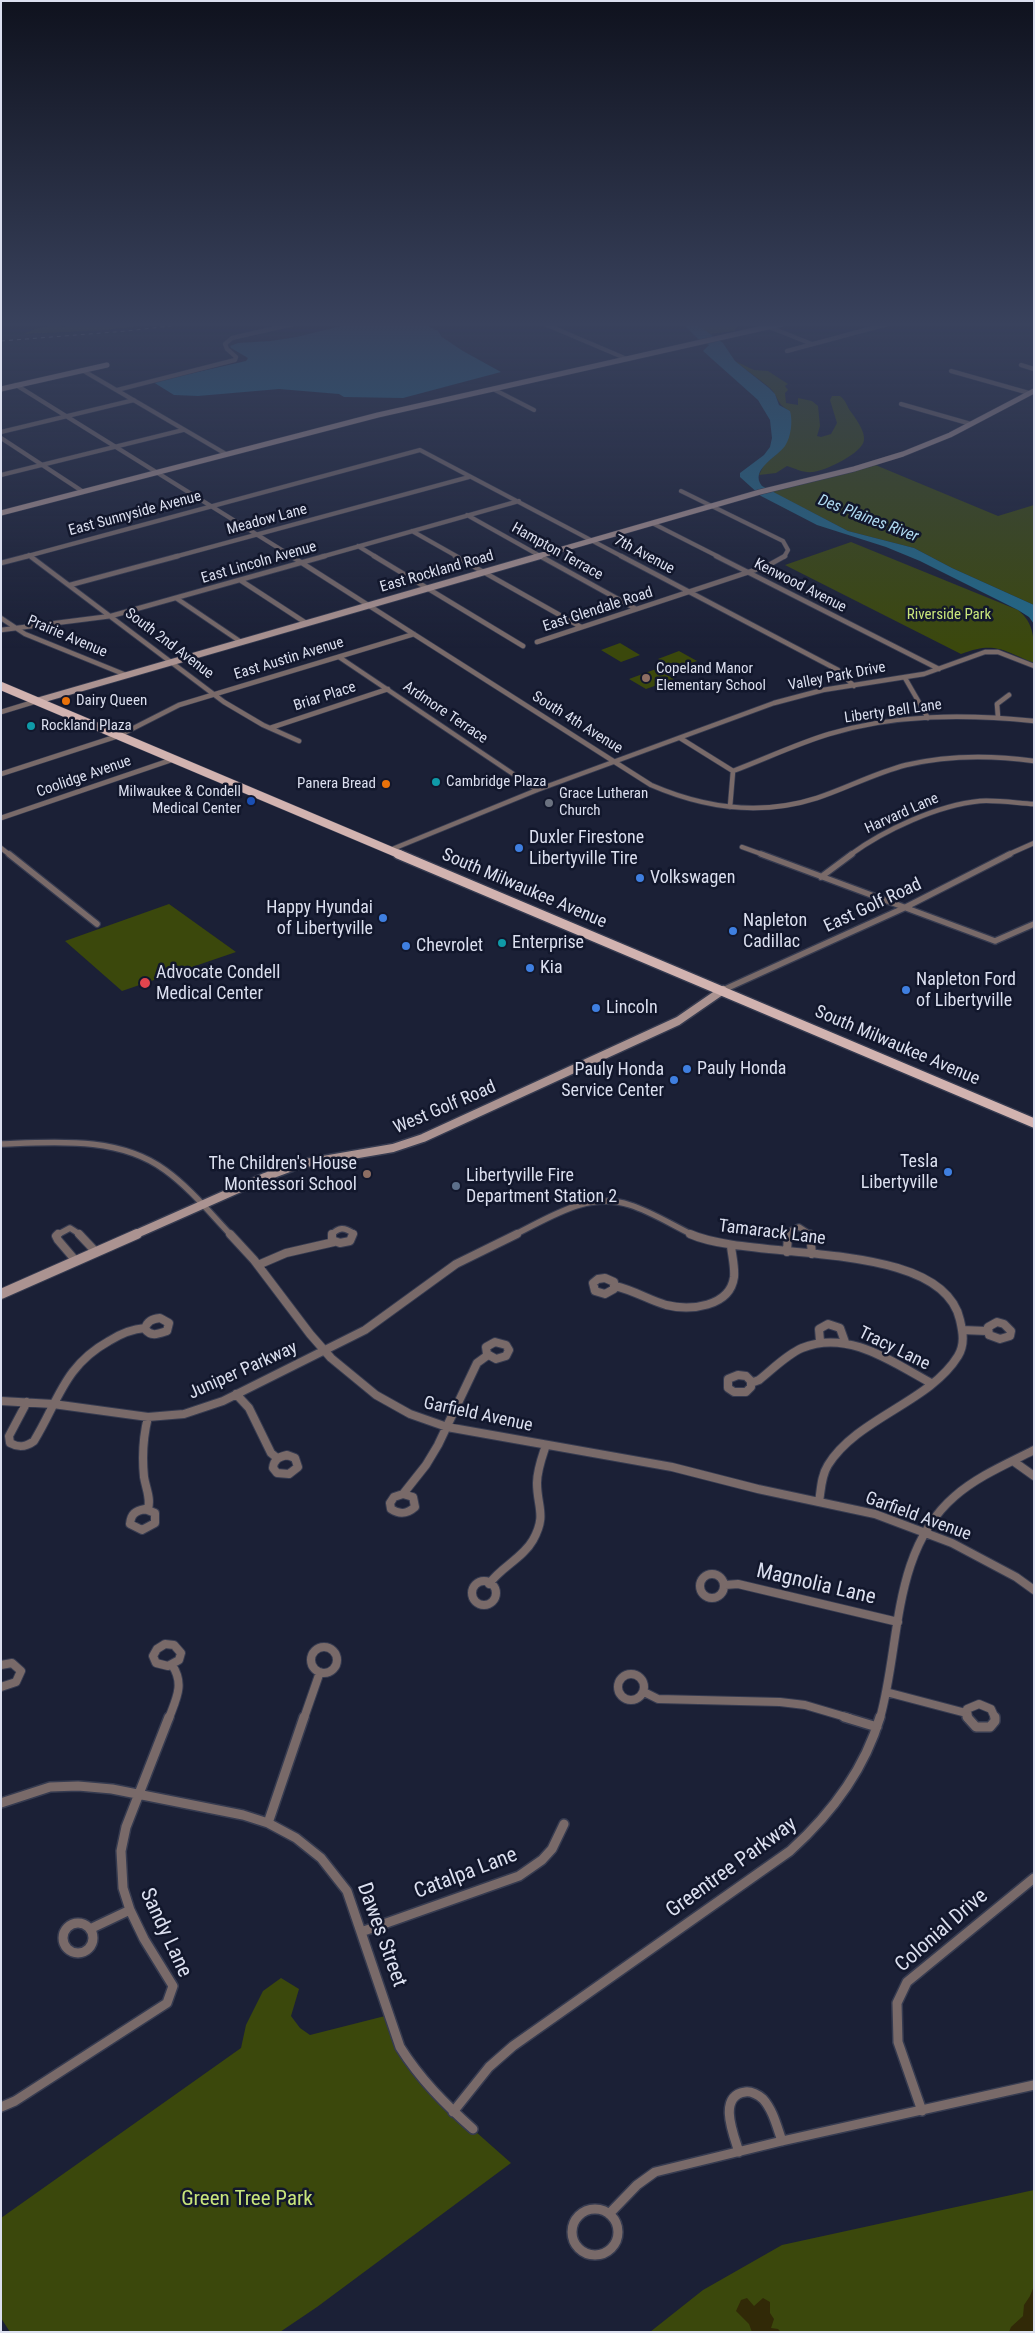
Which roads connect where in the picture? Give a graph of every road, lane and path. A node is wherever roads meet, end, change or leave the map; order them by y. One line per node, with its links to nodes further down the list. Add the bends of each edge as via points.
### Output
1 (89, 431): 7 (street, South 4th Avenue)
2 (179, 431): 7 (street)
3 (185, 431): 9 (street)
4 (316, 431): 9 (street)
5 (955, 431): 16 (street, East Rockland Road, via 903,454)
6 (1, 438): 10 (street)
7 (114, 447): 10 (street); 11 (street, South 4th Avenue)
8 (420, 450): 13 (street, 7th Avenue); 18 (street, East Sunnyside Avenue)
9 (226, 454): 11 (street)
10 (42, 465): 12 (street); 14 (street)
11 (157, 473): 14 (street); 18 (street, South 4th Avenue)
12 (1, 475)
13 (469, 477): 17 (street, 7th Avenue); 24 (street, Meadow Lane)
14 (82, 491): 20 (street)
15 (682, 491): 19 (street)
16 (748, 496): 19 (street, East Rockland Road)
17 (519, 501): 21 (street, East Lincoln Avenue); 25 (street, 7th Avenue)
18 (212, 505): 24 (street, South 4th Avenue); 27 (street, East Sunnyside Avenue)
19 (712, 506): 22 (street, East Rockland Road); 32 (street, East Glendale Road, via 783,540 788,550 786,555)
20 (2, 511)
21 (467, 515): 23 (street, East Lincoln Avenue); 28 (street, Hampton Terrace)
22 (652, 523): 25 (street, East Rockland Road); 32 (street, Kenwood Avenue)
23 (412, 531): 26 (street, East Lincoln Avenue); 31 (street)
24 (256, 534): 29 (street, South 4th Avenue); 34 (street, Meadow Lane)
25 (593, 540): 28 (street, East Rockland Road); 36 (street, 7th Avenue)
26 (358, 546): 29 (street, East Lincoln Avenue); 35 (street)
27 (29, 555): 30 (street, East Sunnyside Avenue); 34 (street, South 2nd Avenue)
28 (539, 556): 31 (street, East Rockland Road); 39 (street, Hampton Terrace)
29 (301, 562): 33 (street, East Lincoln Avenue); 38 (street, South 4th Avenue)
30 (1, 563)
31 (485, 572): 35 (street, East Rockland Road); 44 (street)
32 (749, 572): 36 (street, East Glendale Road); 53 (street, Kenwood Avenue)
33 (240, 580): 37 (street, East Lincoln Avenue); 42 (street)
34 (70, 586): 40 (street, South 2nd Avenue)
35 (428, 588): 38 (street, East Rockland Road); 49 (street)
36 (690, 592): 39 (street, East Glendale Road); 57 (street, 7th Avenue, via 838,670)
37 (176, 598): 40 (street, East Lincoln Avenue); 47 (street)
38 (368, 605): 42 (street, East Rockland Road); 46 (street, South 4th Avenue)
39 (636, 609): 44 (street, East Glendale Road)
40 (111, 616): 43 (street, East Lincoln Avenue); 51 (street, South 2nd Avenue)
41 (1, 618): 43 (street, Prairie Avenue)
42 (306, 623): 47 (street, East Rockland Road)
43 (13, 627): 45 (street, East Lincoln Avenue); 54 (street, Prairie Avenue)
44 (580, 627): 48 (street, East Glendale Road)
45 (1, 630)
46 (414, 634): 50 (street, East Austin Avenue); 72 (street, South 4th Avenue)
47 (241, 642): 51 (street, East Rockland Road)
48 (536, 642)
49 (523, 646)
50 (339, 657): 58 (street, Ardmore Terrace); 59 (street, East Austin Avenue)
51 (172, 662): 54 (street, East Rockland Road); 59 (street, South 2nd Avenue)
52 (1034, 666): 53 (street, Valley Park Drive, via 998,652 982,653)
53 (939, 669): 55 (street, Valley Park Drive)
54 (126, 675): 61 (street, East Rockland Road)
55 (905, 678): 57 (street, Valley Park Drive); 64 (street)
56 (1, 686): 61 (main road, South Milwaukee Avenue)
57 (854, 686): 68 (street, Valley Park Drive, via 791,697)
58 (388, 689): 66 (street, Briar Place); 75 (street, Ardmore Terrace)
59 (215, 694): 66 (street, South 2nd Avenue); 67 (street, East Austin Avenue, via 179,705)
60 (1009, 695): 63 (street, via 997,704)
61 (37, 701): 62 (street); 67 (main road, South Milwaukee Avenue)
62 (1, 712)
63 (998, 717): 64 (street, Liberty Bell Lane); 65 (street, Liberty Bell Lane)
64 (928, 718): 73 (street, Liberty Bell Lane, via 874,724 828,734)
65 (1034, 721)
66 (270, 728): 69 (street, South 2nd Avenue)
67 (118, 736): 70 (main road, South Milwaukee Avenue); 74 (street, East Austin Avenue)
68 (680, 738): 72 (street, Valley Park Drive); 73 (street)
69 (300, 741)
70 (174, 759): 78 (street, Coolidge Avenue); 82 (main road, South Milwaukee Avenue)
71 (1034, 761): 77 (street, South 4th Avenue, via 996,757 931,760 883,772 790,805)
72 (614, 762): 75 (street, Valley Park Drive); 77 (street, South 4th Avenue, via 651,785 681,798)
73 (733, 771): 77 (street)
74 (1, 774)
75 (537, 790): 82 (street, Valley Park Drive)
76 (1034, 804): 83 (street, Harvard Lane, via 981,801 949,806 868,842)
77 (730, 807)
78 (1, 818)
79 (1034, 843): 84 (street, East Golf Road)
80 (742, 847): 83 (street)
81 (1, 848): 85 (street)
82 (390, 850): 88 (main road, South Milwaukee Avenue)
83 (821, 877): 84 (street)
84 (904, 908): 87 (street); 88 (street, East Golf Road)
85 (97, 924)
86 (1034, 924): 87 (street)
87 (996, 942)
88 (723, 990): 89 (main road, South Milwaukee Avenue); 91 (street, West Golf Road, via 657,1031 423,1138 393,1148 300,1164)
89 (1034, 1122)
90 (1, 1144): 91 (street, Garfield Avenue, via 88,1144 134,1153 170,1172)
91 (202, 1204): 94 (street, West Golf Road); 98 (street, Garfield Avenue)
92 (334, 1242): 98 (street, via 286,1253)
93 (731, 1246): 95 (street, Tamarack Lane); 99 (street, via 734,1278 730,1288 715,1302 687,1308 668,1306); 106 (street, Tamarack Lane, via 701,1238 633,1205 607,1199 585,1201 456,1264 385,1318)
94 (96, 1252): 97 (street, West Golf Road); 97 (street, via 77,1231 70,1228 59,1232 58,1240)
95 (787, 1252): 96 (street, Tamarack Lane); 96 (street, via 788,1232 800,1227 811,1234)
96 (812, 1254): 102 (street, Tamarack Lane, via 874,1260 928,1280 957,1309)
97 (76, 1261): 100 (street, West Golf Road)
98 (258, 1266): 106 (street, Garfield Avenue)
99 (615, 1286)
100 (1, 1294)
101 (145, 1328): 113 (street, via 132,1329 83,1356)
102 (962, 1330): 103 (street); 109 (street, Tamarack Lane, via 964,1339 955,1361)
103 (987, 1331)
104 (820, 1341): 105 (street, Tracy Lane); 105 (street, Tracy Lane, via 818,1329 828,1324 840,1328); 108 (street, Tracy Lane, via 801,1349 759,1380)
105 (845, 1342): 109 (street, Tracy Lane)
106 (324, 1350): 110 (street, Juniper Parkway); 115 (street, Garfield Avenue, via 354,1378 394,1407 423,1421)
107 (488, 1355): 115 (street, via 477,1363)
108 (751, 1382)
109 (931, 1383): 122 (street, Tamarack Lane, via 854,1435 843,1446 828,1465)
110 (236, 1394): 114 (street, Juniper Parkway, via 194,1411); 118 (street, via 250,1408 270,1454)
111 (1, 1401): 112 (street, Juniper Parkway)
112 (27, 1402): 113 (street, Juniper Parkway); 113 (street, via 9,1436 10,1443 17,1446 26,1446 34,1441)
113 (53, 1404): 114 (street, Juniper Parkway)
114 (148, 1417): 123 (street, via 142,1455 144,1479 151,1500)
115 (447, 1427): 116 (street, Garfield Avenue); 121 (street, via 426,1465)
116 (546, 1445): 122 (street, Garfield Avenue, via 672,1467); 125 (street, via 538,1472 537,1488 542,1508 536,1532 520,1556)
117 (1034, 1450): 119 (street, Greentree Parkway)
118 (277, 1458)
119 (1012, 1461): 120 (street); 124 (street, Greentree Parkway, via 970,1485 947,1503)
120 (1034, 1476)
121 (403, 1494)
122 (819, 1502): 124 (street, Garfield Avenue, via 875,1514)
123 (148, 1509)
124 (925, 1533): 127 (street, Garfield Avenue, via 981,1557); 128 (street, Greentree Parkway, via 917,1547 906,1583)
125 (489, 1584)
126 (725, 1585): 128 (street, Magnolia Lane, via 738,1584)
127 (1034, 1590)
128 (898, 1622): 134 (street, Greentree Parkway)
129 (1, 1665): 132 (street, via 12,1663 21,1671 16,1682)
130 (172, 1665): 137 (street, Sandy Lane, via 178,1674 180,1689)
131 (320, 1672): 139 (street)
132 (1, 1687)
133 (644, 1692): 136 (street, via 658,1699 796,1704)
134 (886, 1692): 135 (street); 136 (street, Greentree Parkway)
135 (966, 1713)
136 (877, 1727): 148 (street, Greentree Parkway, via 868,1753 850,1785 810,1834 513,2046 490,2067)
137 (139, 1794): 138 (street, Dawes Street, via 78,1786 50,1788); 139 (street, Dawes Street); 142 (street, Sandy Lane, via 121,1851 123,1888)
138 (1, 1803)
139 (268, 1823): 144 (street, Dawes Street, via 296,1838 322,1858 347,1891)
140 (564, 1824): 144 (street, Catalpa Lane, via 552,1849 519,1876)
141 (1034, 1878): 147 (street, Colonial Drive, via 907,1982 897,2004 898,2042)
142 (130, 1910): 143 (street); 146 (street, Sandy Lane, via 144,1939 168,1975 172,1986 167,2003)
143 (92, 1928)
144 (361, 1932): 148 (street, Dawes Street, via 400,2047 425,2086)
145 (1034, 2084): 147 (street)
146 (1, 2107)
147 (922, 2111): 150 (street)
148 (453, 2112): 149 (street, Dawes Street)
149 (473, 2129)
150 (782, 2141): 151 (street); 151 (street, via 762,2097 748,2092 737,2094 728,2111)
151 (739, 2152): 152 (street, via 655,2172 637,2185)
152 (609, 2214): 152 (street, via 595,2209 577,2218 574,2239 583,2251 597,2255 605,2253 615,2242 617,2227)

